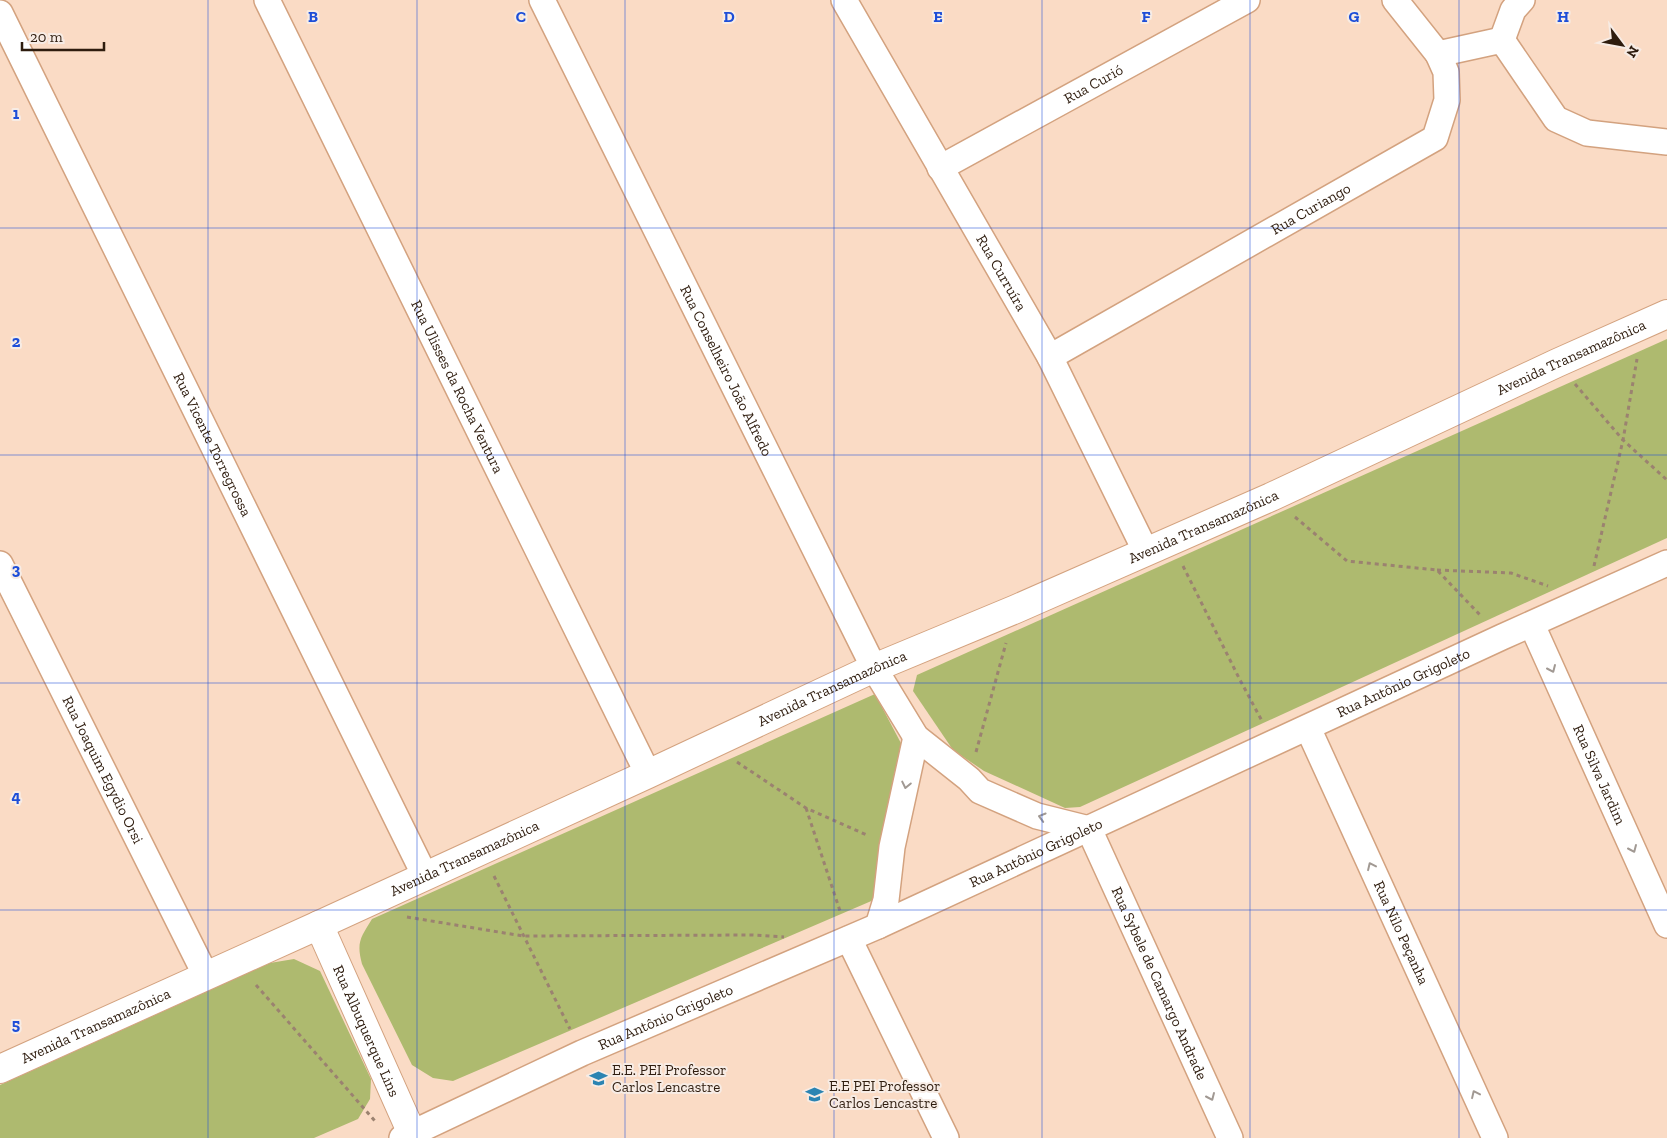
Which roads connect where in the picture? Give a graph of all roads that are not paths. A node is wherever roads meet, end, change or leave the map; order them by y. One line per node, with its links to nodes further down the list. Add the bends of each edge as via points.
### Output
1 (267, 0): 21 (street, Rua Ulisses da Rocha Ventura)
2 (542, 0): 18 (street, Rua Conselheiro João Alfredo)
3 (844, 0): 11 (street, Rua Curruíra)
4 (1247, 0): 11 (street, Rua Curió)
5 (1395, 0): 9 (street, Rua Curiango)
6 (1522, 0): 8 (street, via 1513,10)
7 (0, 13): 23 (street, Rua Vicente Torregrossa)
8 (1502, 40): 9 (street); 10 (street, via 1556,119 1586,133)
9 (1438, 54): 13 (street, Rua Curiango, via 1446,72 1447,100 1435,138)
10 (1667, 142)
11 (940, 168): 13 (street, Rua Curruíra)
12 (1667, 314): 14 (street, Avenida Transamazônica)
13 (1050, 357): 14 (street, Rua Curruíra)
14 (1146, 552): 18 (street, Avenida Transamazônica)
15 (1667, 563): 17 (street, Rua Antônio Grigoleto)
16 (0, 564): 28 (street, Rua Joaquim Egydio Orsi)
17 (1532, 625): 19 (street, Rua Antônio Grigoleto); 25 (street, Rua Silva Jardim, one-way to 25)
18 (874, 668): 20 (street, Rua Conselheiro João Alfredo); 21 (street, Avenida Transamazônica)
19 (1308, 728): 22 (street, Rua Antônio Grigoleto); 33 (street, Rua Nilo Peçanha, one-way to 19)
20 (916, 737): 22 (street, Rua Conselheiro João Alfredo, one-way to 20, via 1037,816 980,791); 26 (street, one-way to 26, via 892,847 886,900)
21 (648, 774): 23 (street, Avenida Transamazônica)
22 (1089, 830): 26 (street, Rua Antônio Grigoleto); 32 (street, Rua Sybele de Camargo Andrade, one-way to 32)
23 (424, 876): 24 (street, Avenida Transamazônica)
24 (319, 925): 28 (street, Avenida Transamazônica); 30 (street, Rua Albuquerque Lins)
25 (1667, 925)
26 (878, 926): 27 (street, Rua Antônio Grigoleto)
27 (849, 939): 30 (street, Rua Antônio Grigoleto, via 582,1053); 31 (street)
28 (206, 976): 29 (street, Avenida Transamazônica)
29 (0, 1069)
30 (409, 1137)
31 (946, 1138)
32 (1230, 1138)
33 (1495, 1138)

